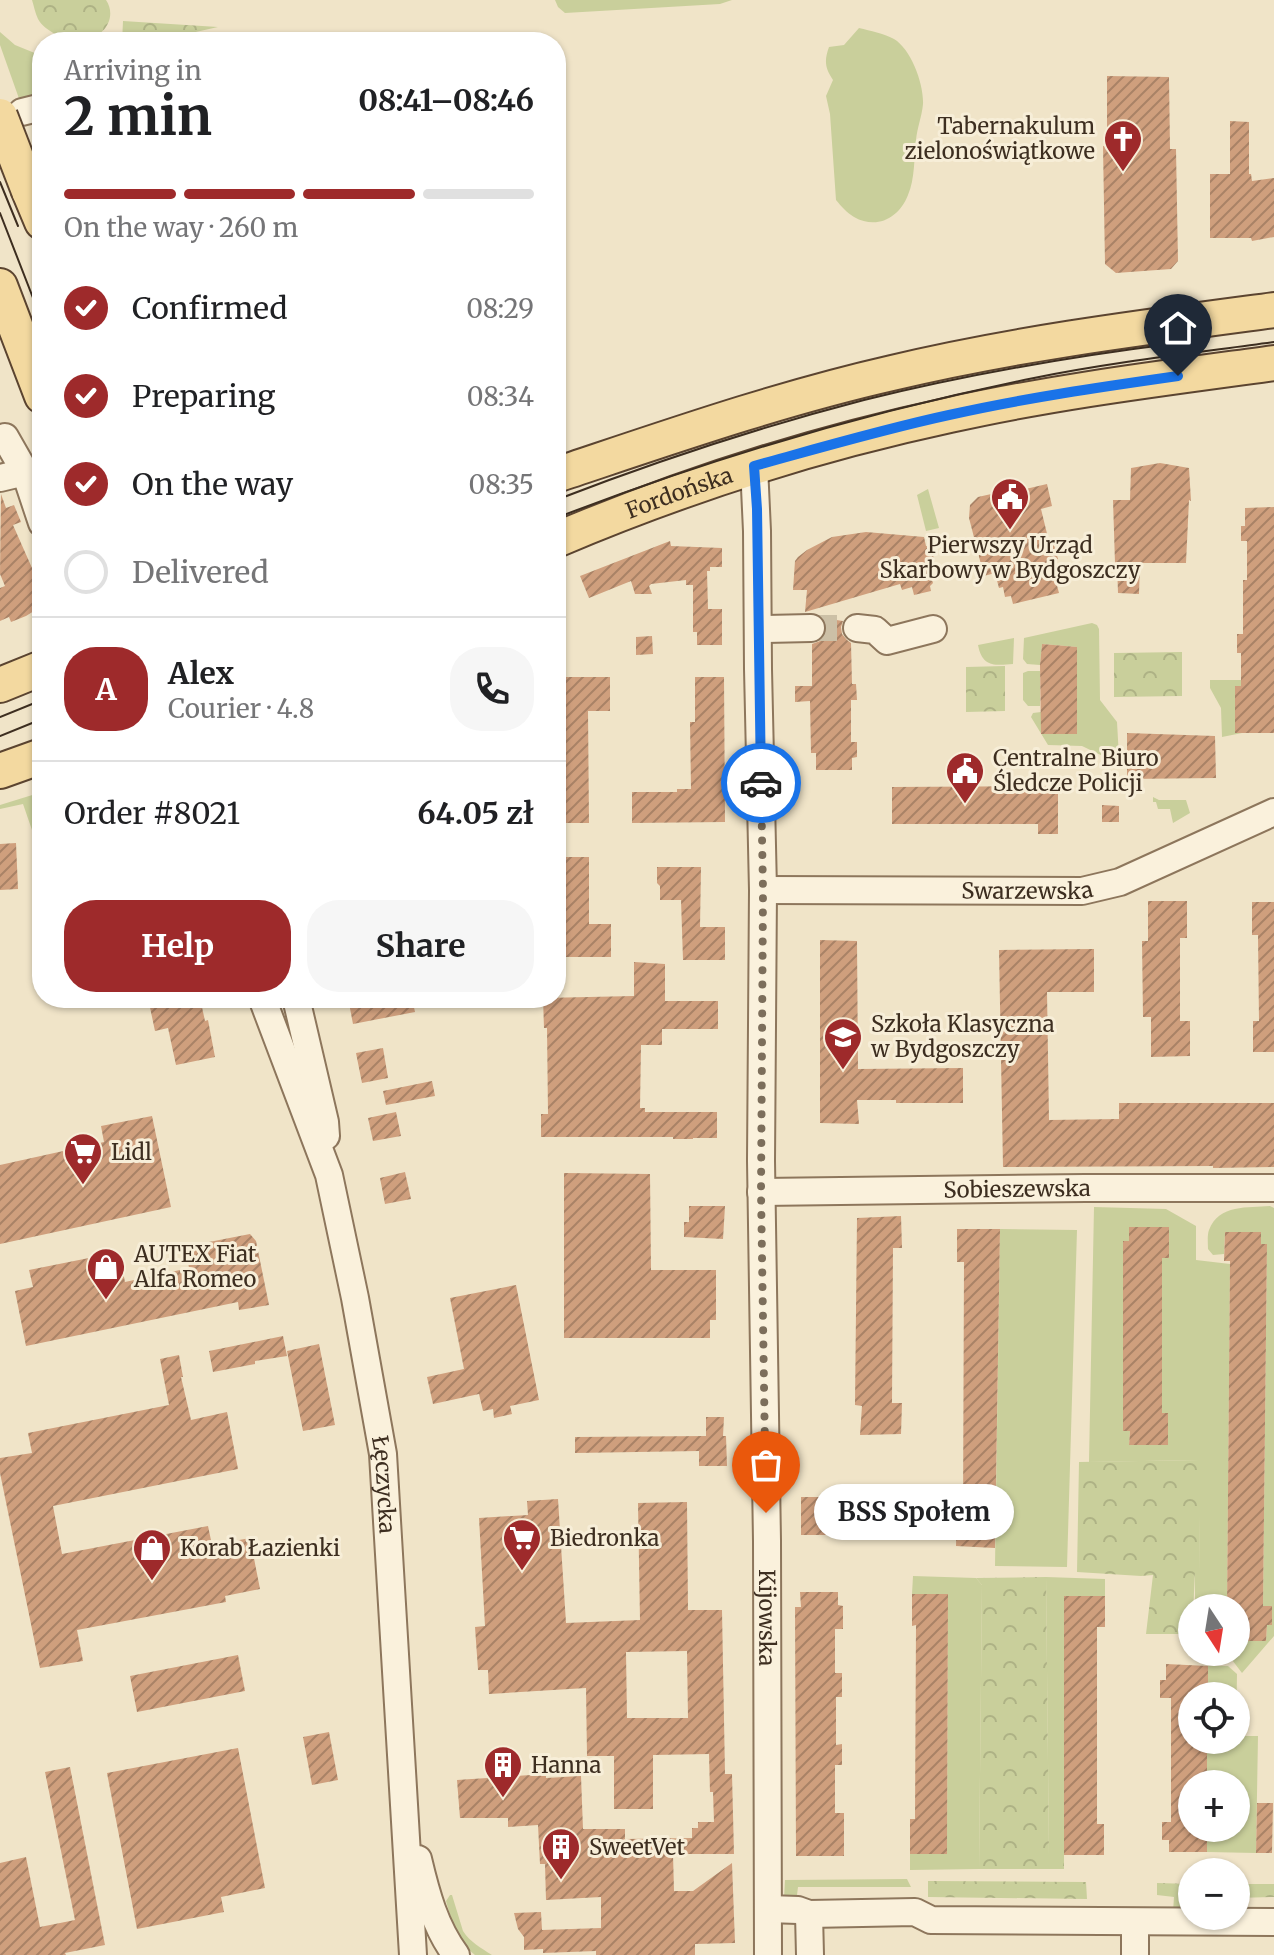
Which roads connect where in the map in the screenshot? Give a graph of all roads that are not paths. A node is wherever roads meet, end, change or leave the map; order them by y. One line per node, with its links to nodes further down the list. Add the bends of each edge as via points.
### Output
1 (21, 112): 2 (main road, bridge)
2 (32, 181)
3 (0, 286): 6 (main road)
4 (1274, 310): 9 (main road, via 1052,340 903,370 828,388)
5 (1274, 363): 8 (main road, Fordońska, via 949,415)
6 (32, 370)
7 (5, 437): 10 (street)
8 (754, 466): 12 (main road, Fordońska); 16 (street, Kijowska)
9 (566, 472)
10 (13, 475): 11 (street)
11 (32, 506)
12 (566, 536)
13 (811, 628): 16 (street)
14 (857, 628): 15 (street, via 875,630 887,641)
15 (933, 629)
16 (759, 631): 22 (street, Kijowska)
17 (32, 672): 18 (main road)
18 (0, 685)
19 (32, 760): 20 (main road)
20 (0, 771)
21 (1274, 812): 22 (street, Swarzewska, via 1120,882 1082,891)
22 (763, 890): 27 (street, Kijowska)
23 (266, 1008): 25 (street, Łęczycka)
24 (298, 1008): 25 (street, Łęczycka, via 325,1122)
25 (329, 1175): 28 (street, Łęczycka, via 383,1454 404,1796)
26 (1274, 1188): 27 (street, Sobieszewska)
27 (761, 1192): 29 (street, Kijowska)
28 (415, 1875): 33 (street, Łęczycka); 34 (street, Łęczycka)
29 (768, 1909): 30 (street); 35 (street, Kijowska)
30 (809, 1914): 31 (street, via 915,1912 931,1920); 36 (street)
31 (1135, 1922): 32 (street); 37 (street)
32 (1274, 1922)
33 (413, 1955)
34 (456, 1955)
35 (768, 1955)
36 (810, 1955)
37 (1135, 1955)

